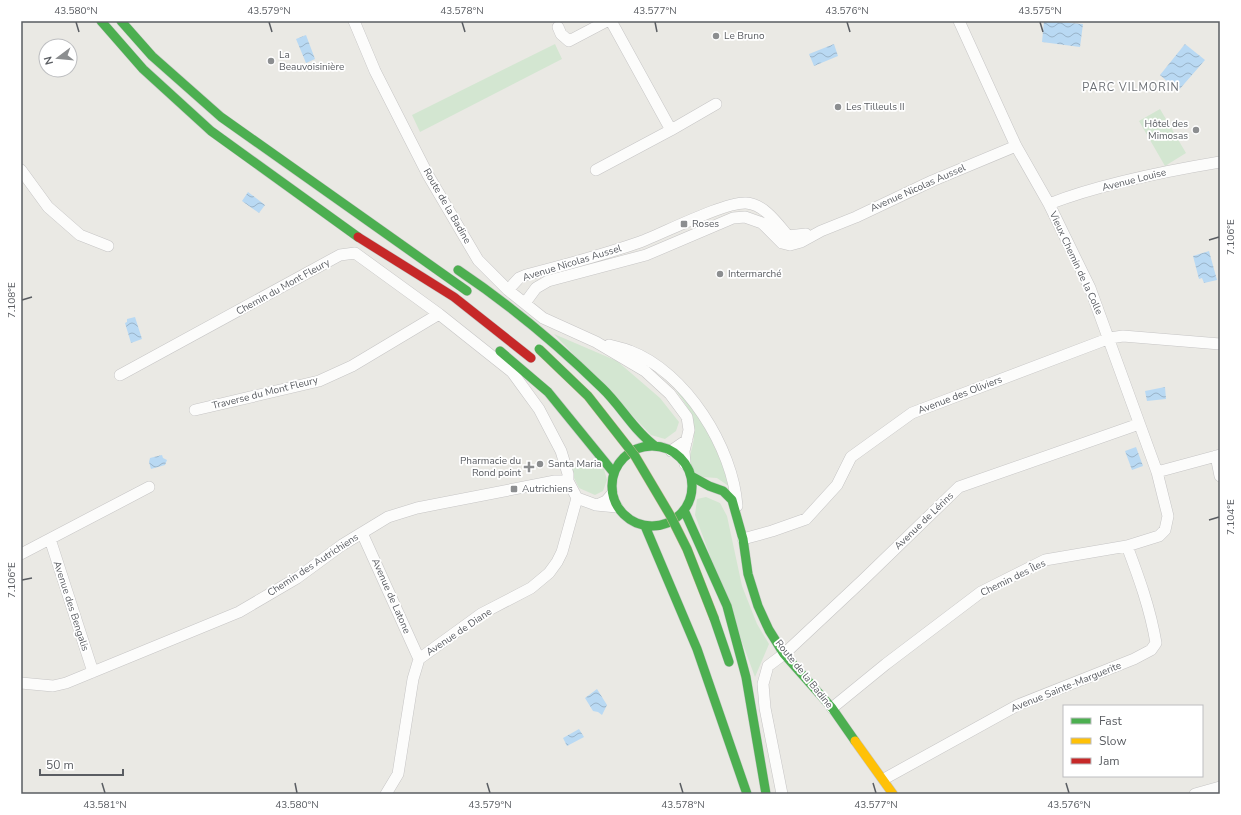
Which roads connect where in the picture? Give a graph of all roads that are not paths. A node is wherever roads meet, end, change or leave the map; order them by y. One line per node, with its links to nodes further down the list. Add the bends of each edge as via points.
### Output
1 (101, 21): 18 (main road, via 143,69 211,131)
2 (122, 21): 15 (main road, via 152,56 220,117 292,170)
3 (354, 21): 23 (street, Route de la Badine, via 375,71 428,175 478,260)
4 (607, 21): 7 (street, via 569,41)
5 (611, 21): 9 (street)
6 (959, 21): 10 (street, Vieux Chemin de la Colle)
7 (558, 27)
8 (716, 104): 9 (street)
9 (671, 130): 13 (street)
10 (1016, 146): 14 (street, Vieux Chemin de la Colle); 16 (street, Avenue Nicolas Aussel)
11 (1220, 162): 14 (street, Avenue Louise, via 1168,172 1071,196)
12 (21, 170): 19 (street, via 48,207 80,235)
13 (596, 170)
14 (1049, 204): 28 (street, Vieux Chemin de la Colle, via 1090,288)
15 (373, 224): 20 (main road); 24 (main road)
16 (820, 231): 17 (street, Avenue Nicolas Aussel, via 788,236 759,207 746,203 725,207); 21 (street, Avenue Nicolas Aussel, via 790,245 782,243 762,223 745,217 733,218)
17 (640, 242): 21 (street); 23 (street, Avenue Nicolas Aussel, via 526,275 519,278)
18 (366, 243): 25 (main road); 33 (main road, via 454,297)
19 (108, 246)
20 (427, 251)
21 (646, 255): 26 (street, Avenue Nicolas Aussel, via 548,281 536,288)
22 (451, 266): 38 (main road, via 556,345 620,408 642,438)
23 (508, 290): 26 (street, Route de la Badine)
24 (472, 295)
25 (437, 298)
26 (525, 303): 29 (street, Route de la Badine, via 549,321)
27 (439, 314): 34 (street, Chemin du Mont Fleury, via 355,253 348,253 340,255); 35 (street, Traverse du Mont Fleury, via 352,366 319,381); 48 (street, via 512,372 539,409 561,451)
28 (1110, 338): 30 (street, Avenue des Oliviers, via 1123,336); 36 (street, Vieux Chemin de la Colle); 64 (street, Avenue des Oliviers, via 912,414 850,457 837,485 806,519 772,532)
29 (596, 342): 37 (street, Route de la Badine, via 645,371 670,394 687,416); 59 (street, Route de la Badine, via 630,351 665,373 688,393 720,444 734,483)
30 (1220, 344)
31 (536, 346): 69 (main road, bridge, via 588,396 635,456 670,514 683,542 714,618)
32 (496, 347): 45 (main road, via 548,392)
33 (534, 361)
34 (120, 375)
35 (195, 410)
36 (1139, 424): 44 (street, Vieux Chemin de la Colle); 67 (street, Avenue de Lérins, via 959,488)
37 (687, 440): 39 (street); 42 (street, Route de la Badine, via 684,451)
38 (655, 446): 39 (main road); 45 (main road, via 642,447 630,452)
39 (671, 451): 42 (main road)
40 (615, 452): 43 (main road)
41 (1218, 456): 44 (street); 47 (street)
42 (685, 464): 46 (main road)
43 (628, 470)
44 (1157, 472): 58 (street, Vieux Chemin de la Colle)
45 (614, 473): 52 (main road)
46 (691, 476): 49 (main road, Route de la Badine); 51 (main road)
47 (1220, 476)
48 (568, 481): 53 (street); 61 (street, Chemin des Autrichiens, via 555,481 418,508 388,518)
49 (709, 486): 51 (main road); 59 (main road, Route de la Badine, via 723,491 732,500)
50 (149, 487): 63 (street)
51 (692, 492): 56 (main road)
52 (612, 494): 54 (street, via 606,501); 55 (main road)
53 (578, 498): 54 (street); 68 (street, Avenue de Diane, via 562,552 548,573 531,588 481,614)
54 (596, 505): 55 (street)
55 (617, 507): 60 (main road, via 629,519)
56 (684, 510): 60 (main road, via 667,524); 79 (main road, via 727,606 746,677)
57 (654, 514): 62 (main road)
58 (1168, 516): 65 (street, Chemin des Îles, via 1165,530 1159,536)
59 (738, 517): 64 (main road, Route de la Badine)
60 (645, 526): 78 (main road, via 697,649)
61 (362, 533): 68 (street, Avenue de Latone); 70 (street, Chemin des Autrichiens, via 297,578 239,612)
62 (664, 534)
63 (50, 539): 66 (street); 70 (street, Avenue des Bengalis)
64 (743, 539): 67 (main road, Route de la Badine, via 748,574 758,606)
65 (1127, 546): 73 (street, Chemin des Îles, via 1045,560 981,592); 75 (street, Avenue Sainte-Marguerite, via 1152,617 1156,643 1151,650 1134,660 1018,705)
66 (21, 554)
67 (784, 654): 73 (main road, Route de la Badine); 80 (street, Avenue de Lérins, via 768,666 763,684 765,708)
68 (419, 659): 77 (street, Avenue de Diane, via 413,679 398,774)
69 (731, 669)
70 (93, 672): 71 (street, Chemin des Autrichiens, via 53,686)
71 (21, 683)
72 (738, 691): 79 (main road)
73 (832, 708): 75 (main road, Route de la Badine)
74 (728, 709): 78 (main road)
75 (884, 779): 81 (main road, Route de la Badine)
76 (1220, 787): 82 (street)
77 (386, 794)
78 (747, 794)
79 (766, 794)
80 (782, 794)
81 (893, 794)
82 (1195, 794)

